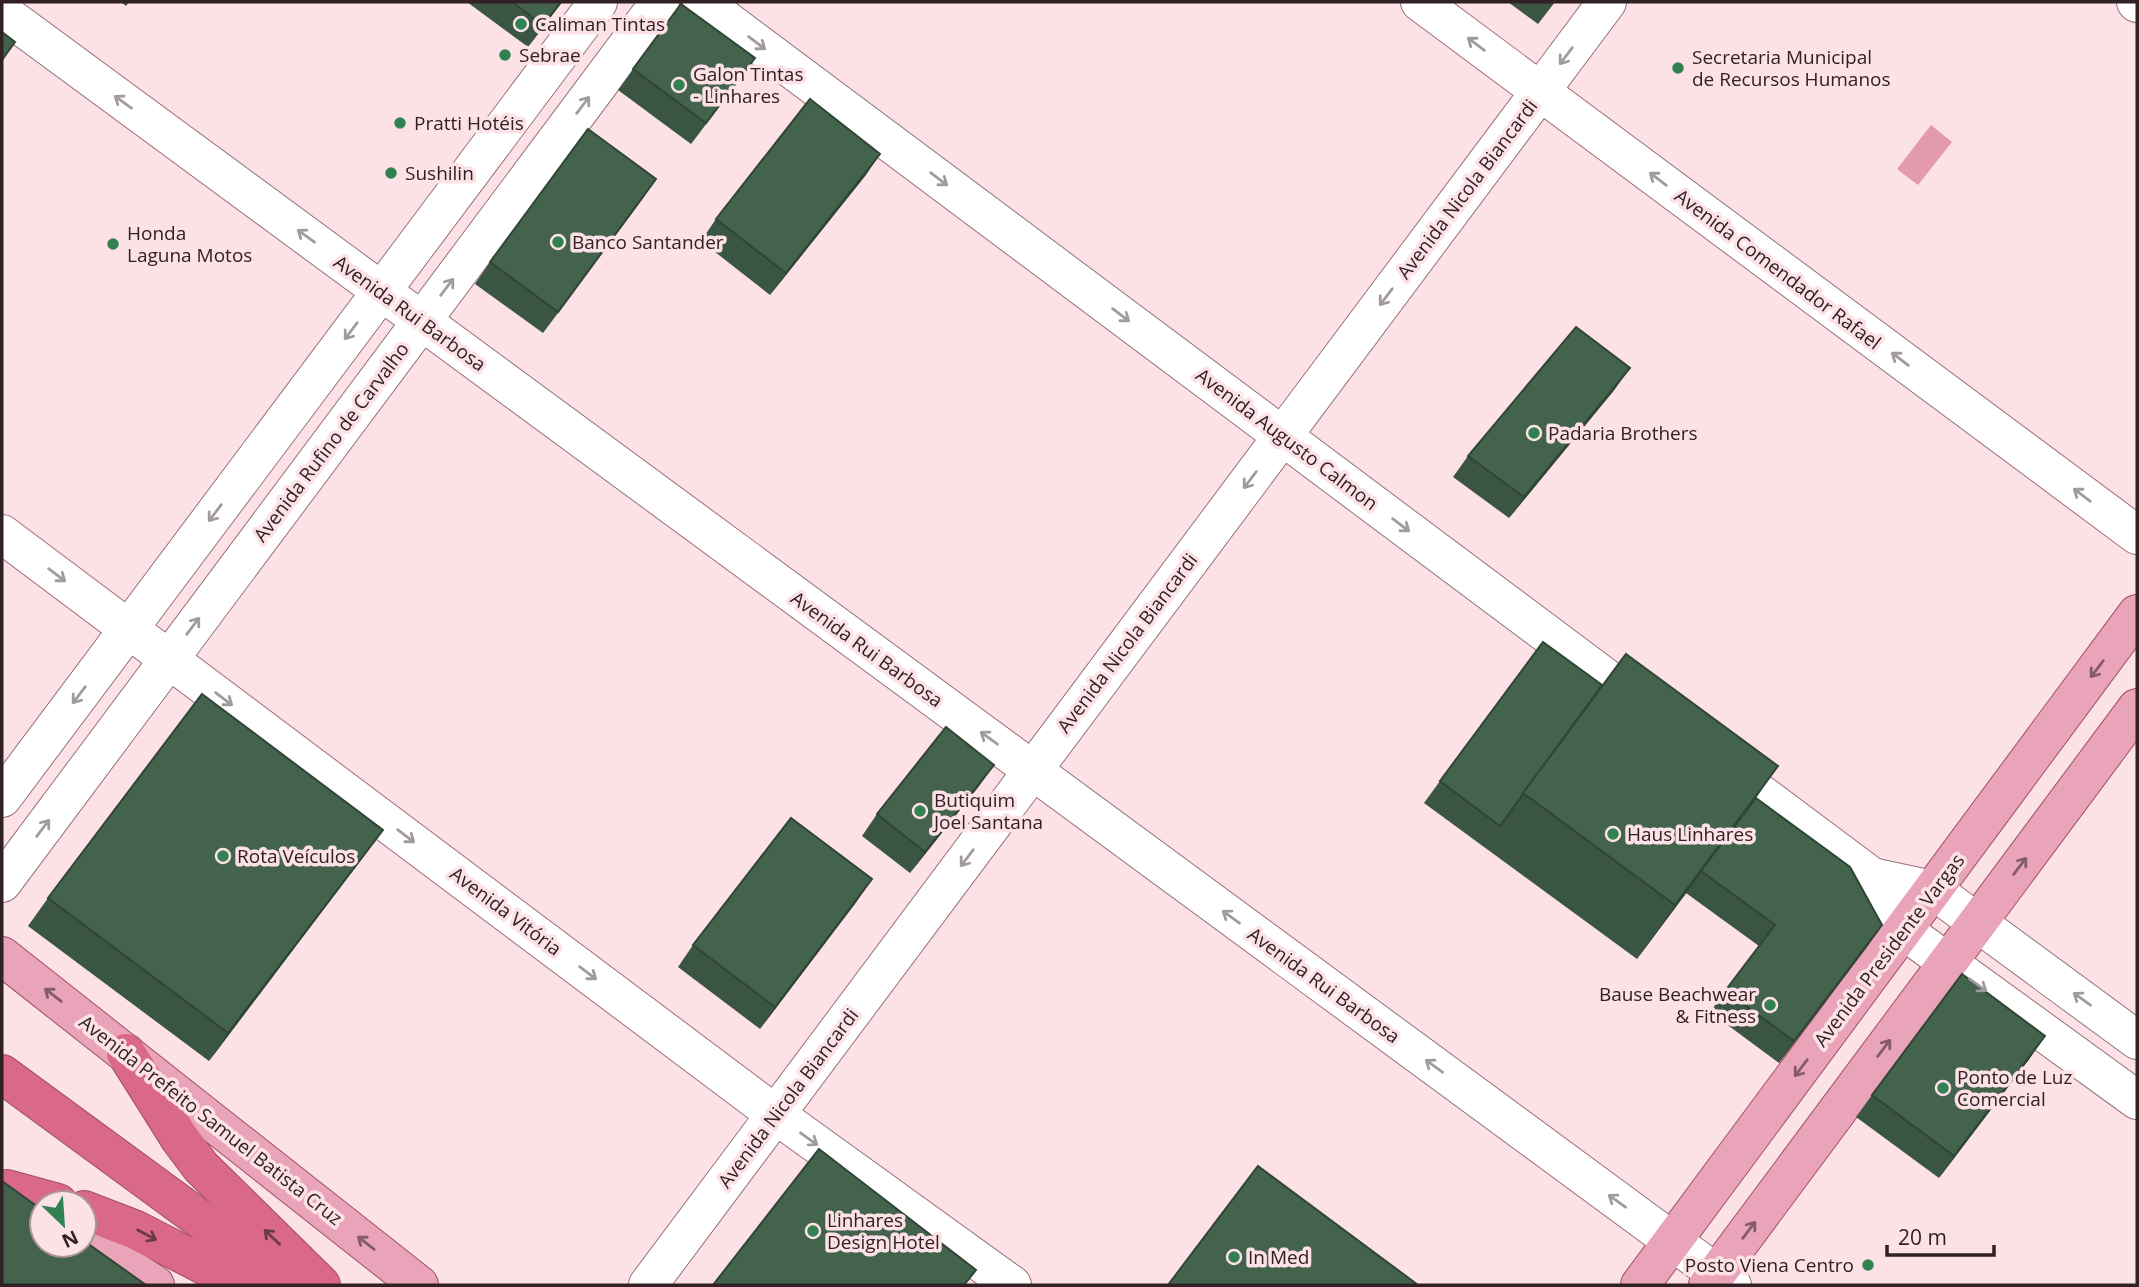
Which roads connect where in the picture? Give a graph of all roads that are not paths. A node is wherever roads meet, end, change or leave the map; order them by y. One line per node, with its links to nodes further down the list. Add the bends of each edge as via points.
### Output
1 (598, 2): 8 (street)
2 (660, 2): 9 (street, Avenida Rufino de Carvalho, one-way to 2)
3 (702, 2): 10 (street, Avenida Augusto Calmon, one-way to 10)
4 (1420, 2): 7 (street, Avenida Comendador Rafael, one-way to 4)
5 (1607, 2): 7 (street, Avenida Nicola Biancardi, one-way to 7)
6 (2, 12): 8 (street, Avenida Rui Barbosa, one-way to 6)
7 (1540, 92): 10 (street, Avenida Nicola Biancardi, one-way to 10); 12 (street, Avenida Comendador Rafael, one-way to 7)
8 (381, 291): 9 (street, Avenida Rui Barbosa); 14 (street, one-way to 14)
9 (421, 321): 15 (street, Avenida Rufino de Carvalho, one-way to 9); 17 (street, Avenida Rui Barbosa, one-way to 9)
10 (1282, 436): 17 (street, Avenida Nicola Biancardi, one-way to 17); 19 (street, Avenida Augusto Calmon, one-way to 19)
11 (2, 534): 14 (street, Avenida Vitória, one-way to 14)
12 (2137, 535)
13 (2137, 614): 21 (main road, Avenida Presidente Vargas, one-way to 21)
14 (129, 628): 15 (street, Avenida Vitória); 18 (street, one-way to 18)
15 (170, 658): 20 (street, Avenida Rufino de Carvalho, one-way to 15); 30 (street, Avenida Vitória, one-way to 30)
16 (2137, 708): 22 (main road, one-way to 16)
17 (1032, 771): 30 (street, Avenida Nicola Biancardi, one-way to 30); 35 (street, Avenida Rui Barbosa, one-way to 17)
18 (2, 798)
19 (1872, 877): 21 (street, Avenida Augusto Calmon); 23 (street, Avenida Augusto Calmon)
20 (2, 883)
21 (1933, 890): 22 (street); 23 (main road, Avenida Presidente Vargas)
22 (1978, 923): 25 (main road); 26 (street, one-way to 22)
23 (1903, 930): 25 (street, Avenida Augusto Calmon); 35 (main road, Avenida Presidente Vargas, one-way to 35)
24 (2, 956): 27 (main road, Avenida Prefeito Samuel Batista Cruz, one-way to 24)
25 (1948, 963): 29 (street, Avenida Augusto Calmon, one-way to 29); 37 (main road, one-way to 25)
26 (2137, 1040)
27 (126, 1052): 41 (highway, one-way to 27, via 201,1167); 42 (main road, Avenida Prefeito Samuel Batista Cruz, one-way to 27)
28 (2, 1074): 40 (highway)
29 (2137, 1100)
30 (775, 1114): 43 (street, Avenida Nicola Biancardi); 44 (street, Avenida Vitória, one-way to 44)
31 (4, 1187): 32 (highway); 33 (main road)
32 (28, 1194)
33 (28, 1203)
34 (98, 1215): 39 (highway, one-way to 39)
35 (1672, 1241): 37 (street, Avenida Rui Barbosa); 45 (main road, Avenida Presidente Vargas)
36 (98, 1248): 38 (main road)
37 (1719, 1281)
38 (155, 1285)
39 (243, 1285)
40 (290, 1285)
41 (321, 1285)
42 (419, 1285)
43 (648, 1285)
44 (1012, 1285)
45 (1640, 1285)

